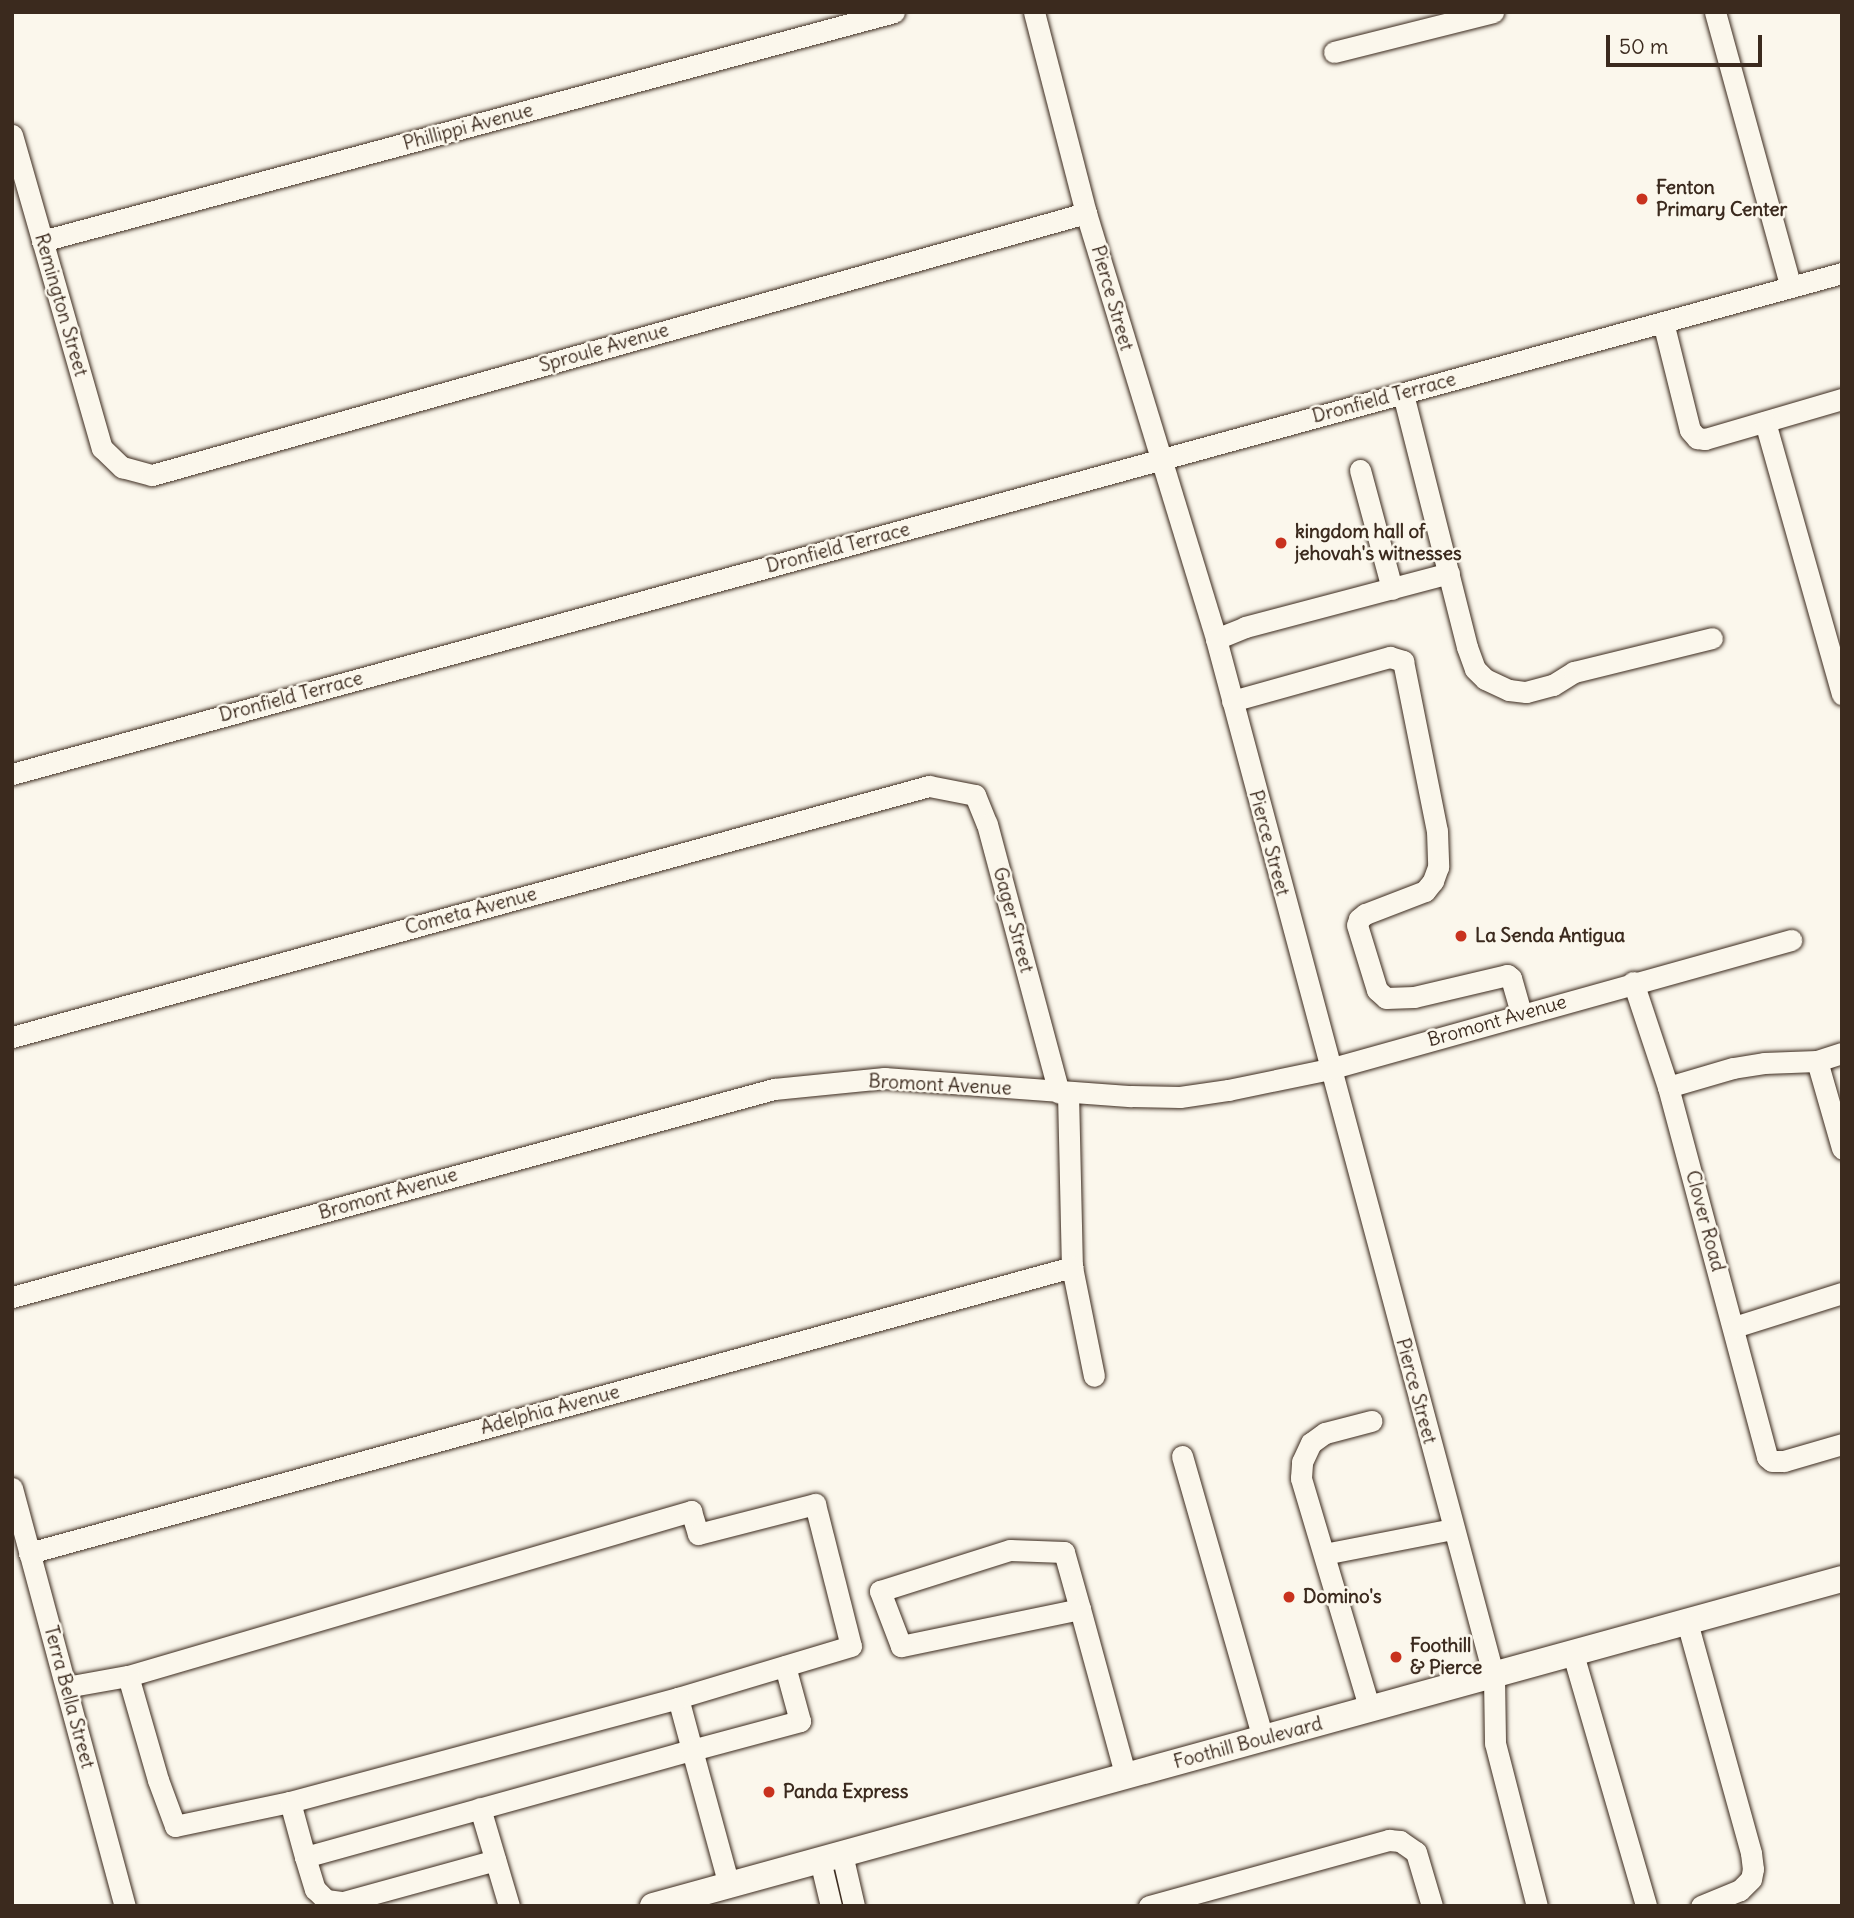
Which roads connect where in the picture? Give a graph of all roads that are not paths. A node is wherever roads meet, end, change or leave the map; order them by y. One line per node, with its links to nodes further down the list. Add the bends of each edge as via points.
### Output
1 (894, 12): 8 (street, Phillippi Avenue)
2 (1034, 12): 7 (street, Pierce Street)
3 (1493, 12): 5 (street)
4 (1714, 12): 10 (street)
5 (1334, 52)
6 (13, 135): 8 (street, Remington Street)
7 (1086, 213): 15 (street, Pierce Street); 16 (street, Sproule Avenue, via 152,475)
8 (42, 241): 16 (street, Remington Street, via 102,448)
9 (1842, 273): 10 (street, Dronfield Terrace)
10 (1791, 287): 11 (street, Dronfield Terrace)
11 (1663, 322): 12 (street, Dronfield Terrace); 14 (street, via 1693,434 1705,439)
12 (1403, 394): 15 (street, Dronfield Terrace); 18 (street)
13 (1842, 399): 14 (street)
14 (1765, 422): 22 (street)
15 (1159, 459): 21 (street, Pierce Street); 24 (street, Dronfield Terrace)
16 (122, 467)
17 (1360, 470): 19 (street)
18 (1449, 573): 19 (street); 20 (street, via 1475,668 1499,687 1526,692 1553,685 1574,672)
19 (1392, 589): 21 (street, via 1245,626)
20 (1712, 638)
21 (1216, 639): 23 (street, Pierce Street)
22 (1842, 694)
23 (1232, 701): 28 (street, via 1390,657 1403,661 1437,831 1438,867 1425,891 1365,914 1357,925 1377,990 1386,998 1414,997 1507,975); 32 (street, Pierce Street)
24 (12, 774)
25 (929, 786): 29 (street, Cometa Avenue); 34 (street, Gager Street, via 975,795)
26 (1791, 940): 27 (street, Bromont Avenue)
27 (1633, 982): 28 (street, Bromont Avenue); 33 (street, Clover Road)
28 (1521, 1014): 32 (street, Bromont Avenue)
29 (12, 1037)
30 (1842, 1053): 31 (street)
31 (1817, 1061): 33 (street, via 1764,1063); 35 (street)
32 (1329, 1069): 34 (street, Bromont Avenue, via 1180,1097); 45 (street, Pierce Street)
33 (1668, 1087): 39 (street, Clover Road)
34 (1063, 1092): 36 (street, Gager Street); 38 (street, Bromont Avenue, via 884,1078 774,1089)
35 (1842, 1148)
36 (1072, 1267): 40 (street, Gager Street); 46 (street, Adelphia Avenue)
37 (1842, 1293): 39 (street)
38 (12, 1297)
39 (1734, 1327): 42 (street, Clover Road, via 1772,1461)
40 (1094, 1376)
41 (1371, 1421): 47 (street, via 1325,1433 1311,1443 1301,1462 1301,1478)
42 (1842, 1444)
43 (1182, 1456): 58 (street)
44 (12, 1488): 46 (street, Terra Bella Street)
45 (1453, 1530): 47 (street); 54 (street, Pierce Street)
46 (29, 1553): 55 (street, Terra Bella Street)
47 (1324, 1553): 57 (street)
48 (1842, 1579): 50 (main road, Foothill Boulevard)
49 (1080, 1609): 49 (street, via 1064,1552 1010,1550 880,1591 901,1646); 60 (street)
50 (1687, 1622): 51 (main road, Foothill Boulevard); 76 (street, via 1753,1869 1751,1879 1740,1890)
51 (1573, 1654): 54 (main road, Foothill Boulevard); 75 (street)
52 (785, 1666): 53 (street, via 851,1646 815,1504 698,1534 691,1511); 56 (street); 59 (street, via 800,1721)
53 (128, 1676): 55 (street); 61 (street, via 176,1826)
54 (1494, 1676): 57 (main road, Foothill Boulevard); 74 (street, Pierce Street, via 1496,1744)
55 (66, 1688): 67 (street, Terra Bella Street)
56 (678, 1698): 59 (street); 61 (street)
57 (1370, 1710): 58 (main road, Foothill Boulevard)
58 (1263, 1739): 60 (main road, Foothill Boulevard)
59 (692, 1750): 62 (street); 66 (street)
60 (1126, 1777): 64 (main road, Foothill Boulevard)
61 (290, 1802): 63 (street)
62 (480, 1808): 63 (street); 65 (street)
63 (305, 1857): 65 (street, via 315,1889 326,1900 343,1902)
64 (831, 1857): 66 (main road, Foothill Boulevard); 70 (street); 71 (street)
65 (495, 1860): 68 (street)
66 (729, 1885): 69 (main road, Foothill Boulevard)
67 (125, 1906)
68 (509, 1906)
69 (653, 1906)
70 (831, 1906)
71 (854, 1906)
72 (1149, 1906): 73 (street, via 1389,1840 1400,1841 1416,1852)
73 (1432, 1906)
74 (1537, 1906)
75 (1646, 1906)
76 (1702, 1906)

